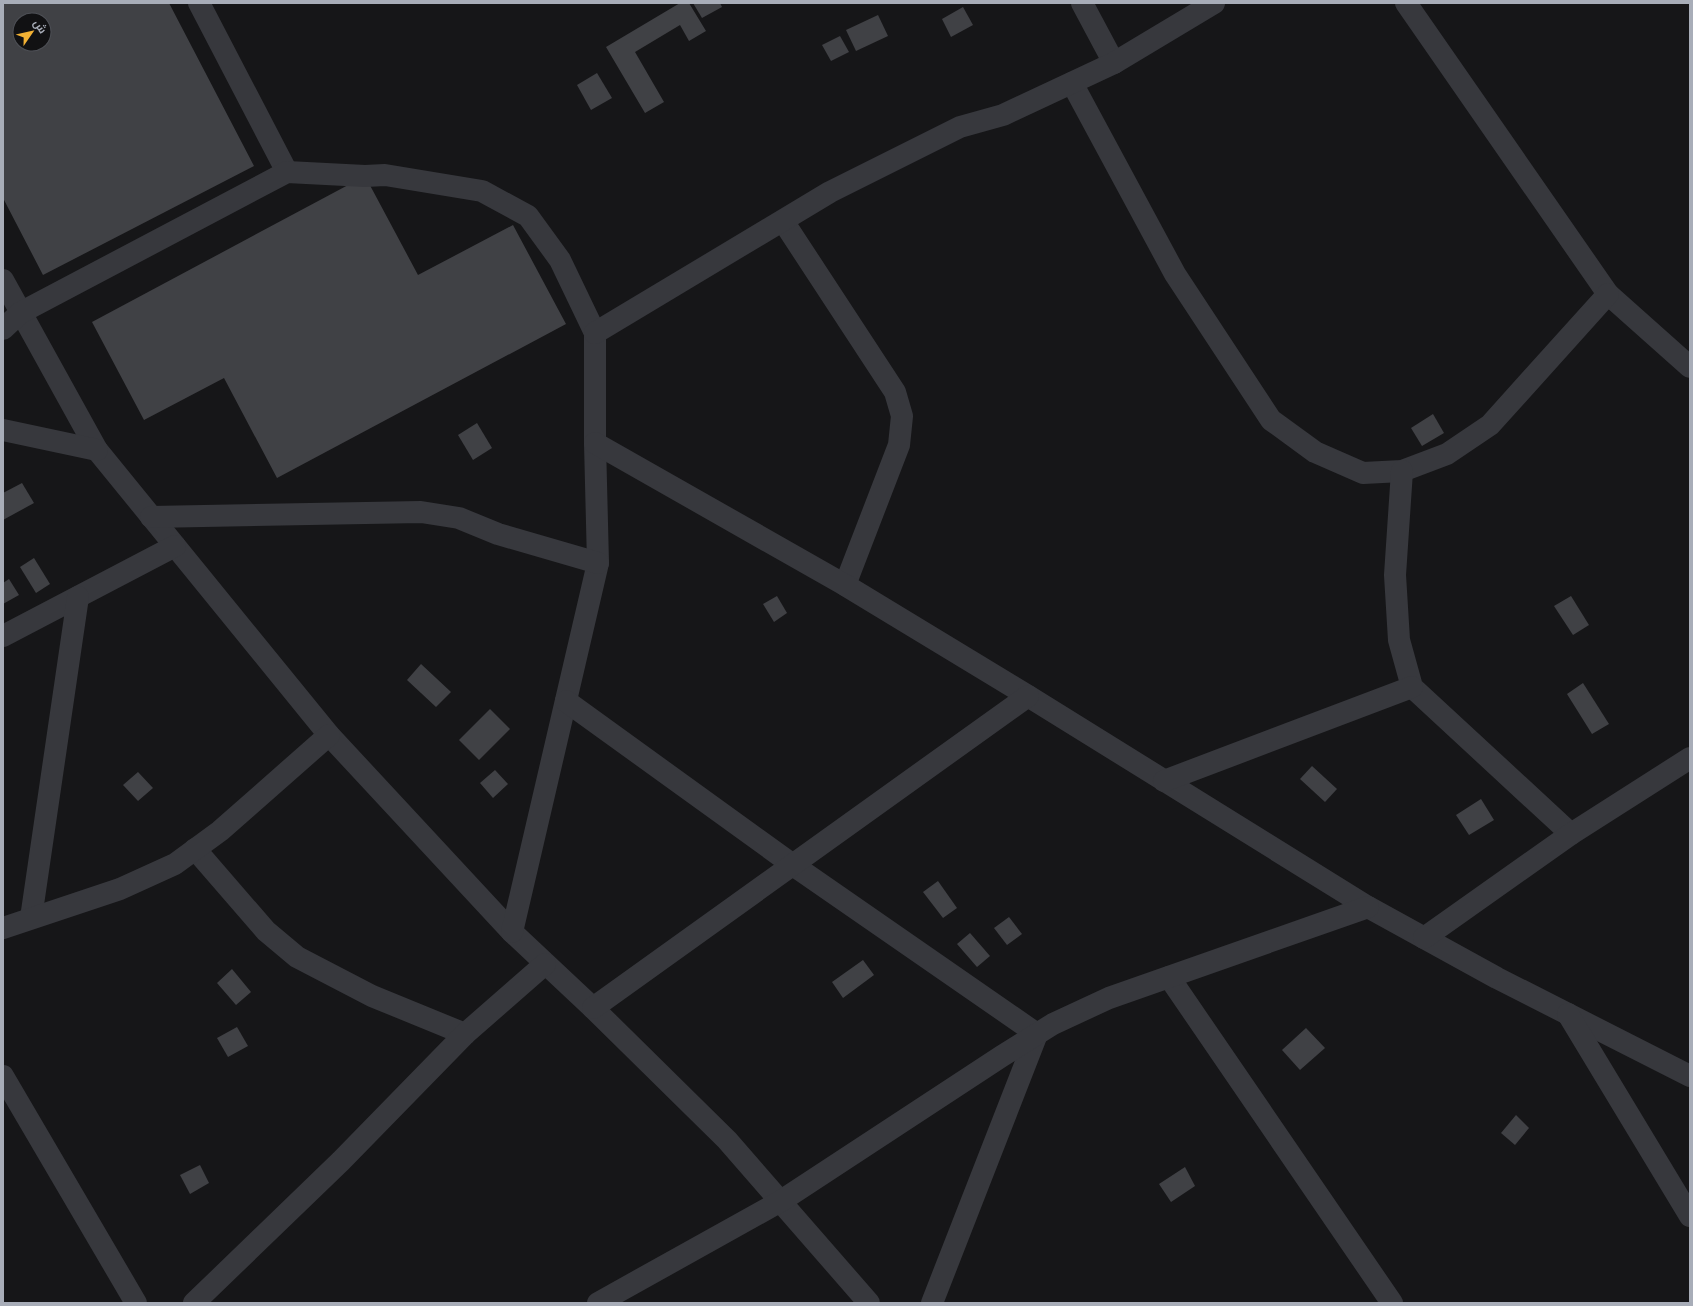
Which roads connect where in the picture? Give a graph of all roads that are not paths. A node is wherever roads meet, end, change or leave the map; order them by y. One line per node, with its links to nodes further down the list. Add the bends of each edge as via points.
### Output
1 (199, 3): 7 (street)
2 (1082, 3): 5 (street)
3 (1214, 3): 5 (street)
4 (1406, 3): 10 (street)
5 (1114, 63): 6 (street)
6 (1072, 83): 8 (street, via 1003,115 960,128 830,192); 18 (street, via 1175,274 1271,420 1315,452 1363,474)
7 (288, 172): 11 (street); 13 (street, via 385,176 482,191 528,216 560,260)
8 (783, 221): 13 (street); 22 (street, via 895,392 902,416 899,445)
9 (3, 280): 11 (street)
10 (1608, 294): 14 (street); 18 (street, via 1490,425 1447,454)
11 (20, 313): 12 (street); 17 (street)
12 (3, 330)
13 (595, 333): 16 (street)
14 (1689, 363)
15 (3, 430): 17 (street)
16 (594, 443): 21 (street); 22 (street)
17 (97, 450): 19 (street)
18 (1402, 471): 25 (street, via 1395,575 1399,640)
19 (151, 517): 20 (street); 21 (street, via 421,512 459,518 498,534)
20 (174, 546): 23 (street); 28 (street)
21 (598, 563): 27 (street)
22 (844, 585): 26 (street)
23 (78, 597): 24 (street); 35 (street)
24 (3, 636)
25 (1412, 687): 30 (street); 31 (street)
26 (1028, 696): 30 (street); 33 (street)
27 (566, 701): 33 (street); 37 (street)
28 (329, 735): 32 (street, via 220,831); 37 (street)
29 (1690, 758): 31 (street)
30 (1164, 780): 34 (street)
31 (1571, 834): 38 (street)
32 (195, 849): 35 (street, via 175,864 120,889); 43 (street, via 266,931 297,957 372,996)
33 (793, 865): 41 (street); 44 (street)
34 (1368, 907): 38 (street); 40 (street)
35 (31, 918): 36 (street)
36 (3, 928)
37 (512, 932): 39 (street)
38 (1424, 938): 42 (street)
39 (545, 964): 41 (street); 43 (street)
40 (1169, 977): 44 (street, via 1109,998); 54 (street)
41 (594, 1008): 47 (street, via 727,1140)
42 (1568, 1014): 46 (street); 48 (street)
43 (465, 1034): 50 (street, via 341,1161)
44 (1037, 1034): 47 (street); 53 (street)
45 (3, 1076): 49 (street)
46 (1690, 1076)
47 (781, 1201): 51 (street); 52 (street)
48 (1690, 1216)
49 (136, 1303)
50 (194, 1303)
51 (598, 1303)
52 (869, 1303)
53 (932, 1303)
54 (1392, 1303)

